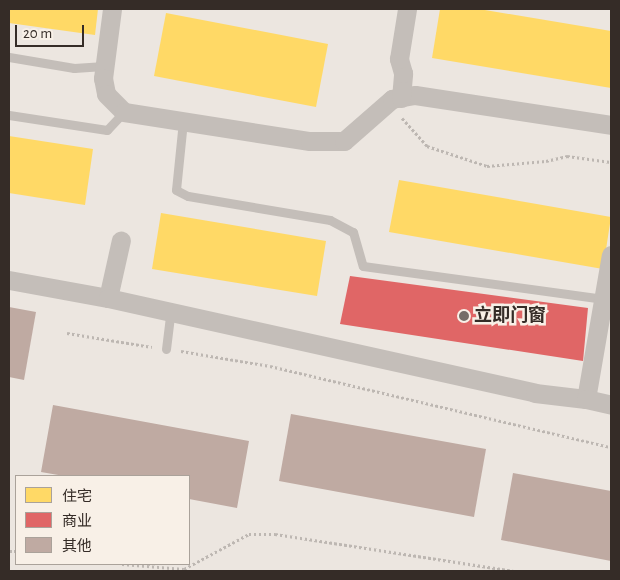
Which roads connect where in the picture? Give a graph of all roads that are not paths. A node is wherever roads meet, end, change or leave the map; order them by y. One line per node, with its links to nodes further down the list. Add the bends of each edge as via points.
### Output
1 (112, 9): 4 (street)
2 (407, 9): 5 (street, via 399,59 403,73)
3 (9, 57): 4 (lane, via 74,68)
4 (104, 66): 6 (street, via 106,94)
5 (396, 98): 8 (street, via 344,141 310,141); 9 (street, via 415,95)
6 (124, 112): 7 (lane, via 107,130); 8 (street)
7 (9, 115)
8 (183, 121): 14 (lane, via 176,190 188,196 330,220 353,232 363,266)
9 (611, 125)
10 (121, 240): 13 (street)
11 (611, 255): 14 (street)
12 (9, 280): 13 (street)
13 (108, 298): 15 (street)
14 (604, 299): 17 (street)
15 (171, 311): 16 (lane); 17 (street, via 535,393)
16 (166, 349)
17 (586, 399): 18 (street)
18 (611, 405)

